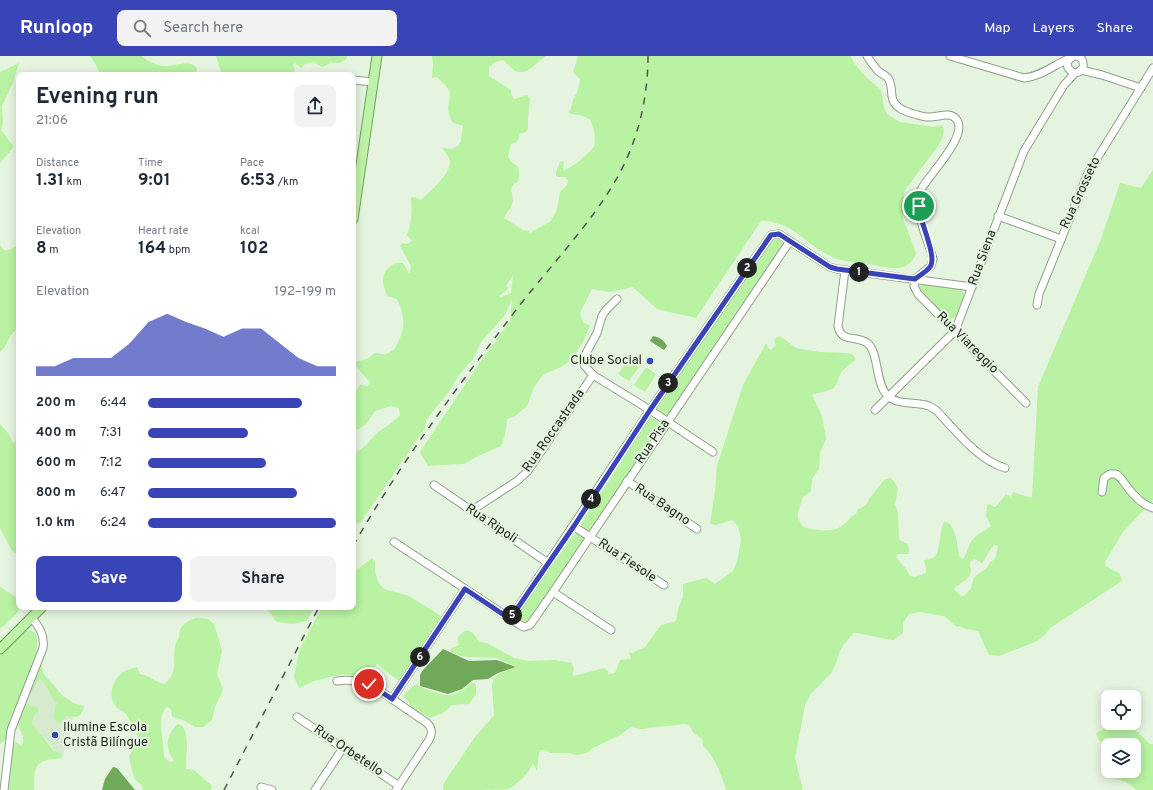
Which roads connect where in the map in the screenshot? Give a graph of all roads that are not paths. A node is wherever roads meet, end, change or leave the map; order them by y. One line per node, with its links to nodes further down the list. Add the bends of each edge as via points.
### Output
1 (378, 56): 9 (main road)
2 (867, 56): 16 (street, via 889,81 895,104 900,108 928,118 948,114 954,116 958,122 958,132 951,148 922,188 919,213 933,259 931,266)
3 (950, 56): 5 (street, via 1024,78)
4 (1074, 56): 5 (street); 6 (street, via 1080,58); 6 (street, via 1067,62)
5 (1054, 66): 6 (street)
6 (1078, 66): 10 (street); 12 (street, Rua Siena, via 1024,151)
7 (1153, 68): 10 (street, Rua Grosseto)
8 (356, 80): 9 (street)
9 (374, 82): 11 (main road)
10 (1141, 88): 13 (street, Rua Grosseto, via 1088,173)
11 (356, 199)
12 (998, 216): 13 (street); 17 (street, Rua Siena)
13 (1061, 239): 19 (street, Rua Grosseto)
14 (790, 241): 15 (street, via 830,267); 24 (street, via 779,234 768,237); 26 (street, Rua Pisa)
15 (845, 270): 16 (street); 22 (street, via 838,326 840,333 863,341 873,349 881,386)
16 (915, 279): 17 (street); 20 (street, Rua Viareggio, via 914,286 918,294)
17 (972, 287): 20 (street, Rua Siena)
18 (618, 299): 21 (street, via 602,316 597,333 584,357 584,365)
19 (1037, 305)
20 (954, 331): 22 (street, Rua Siena); 23 (street, Rua Viareggio)
21 (594, 375): 24 (street); 33 (street, Rua Roccastrada, via 527,472)
22 (888, 397): 25 (street, Rua Siena); 28 (street, via 929,406 978,452)
23 (1026, 403)
24 (650, 410): 26 (street); 34 (street)
25 (875, 410)
26 (667, 422): 27 (street); 29 (street, Rua Pisa)
27 (713, 452)
28 (1005, 468)
29 (627, 481): 35 (street, Rua Bagno); 36 (street, Rua Pisa)
30 (434, 485): 33 (street, Rua Ripoli)
31 (1102, 492): 32 (street, via 1106,475 1116,474 1140,501)
32 (1153, 508)
33 (472, 511): 38 (street, Rua Ripoli)
34 (574, 526): 36 (street, Rua Fiesole); 38 (street)
35 (697, 529)
36 (590, 536): 39 (street, Rua Fiesole); 41 (street, Rua Pisa)
37 (394, 542): 40 (street)
38 (548, 563): 44 (street)
39 (664, 585)
40 (465, 589): 44 (street); 48 (street)
41 (553, 592): 44 (street, Rua Pisa, via 528,626 524,627); 45 (street)
42 (39, 610): 43 (main road)
43 (32, 618): 46 (main road); 53 (street, via 40,628 44,642 11,730)
44 (510, 619)
45 (611, 630)
46 (0, 649)
47 (337, 681): 48 (street, via 369,684)
48 (392, 699): 52 (street, via 432,729 429,740)
49 (298, 717): 50 (street, Rua Orbetello)
50 (343, 748): 52 (street, Rua Orbetello); 55 (street)
51 (261, 787): 54 (street)
52 (397, 788)
53 (4, 790)
54 (272, 790)
55 (315, 790)

